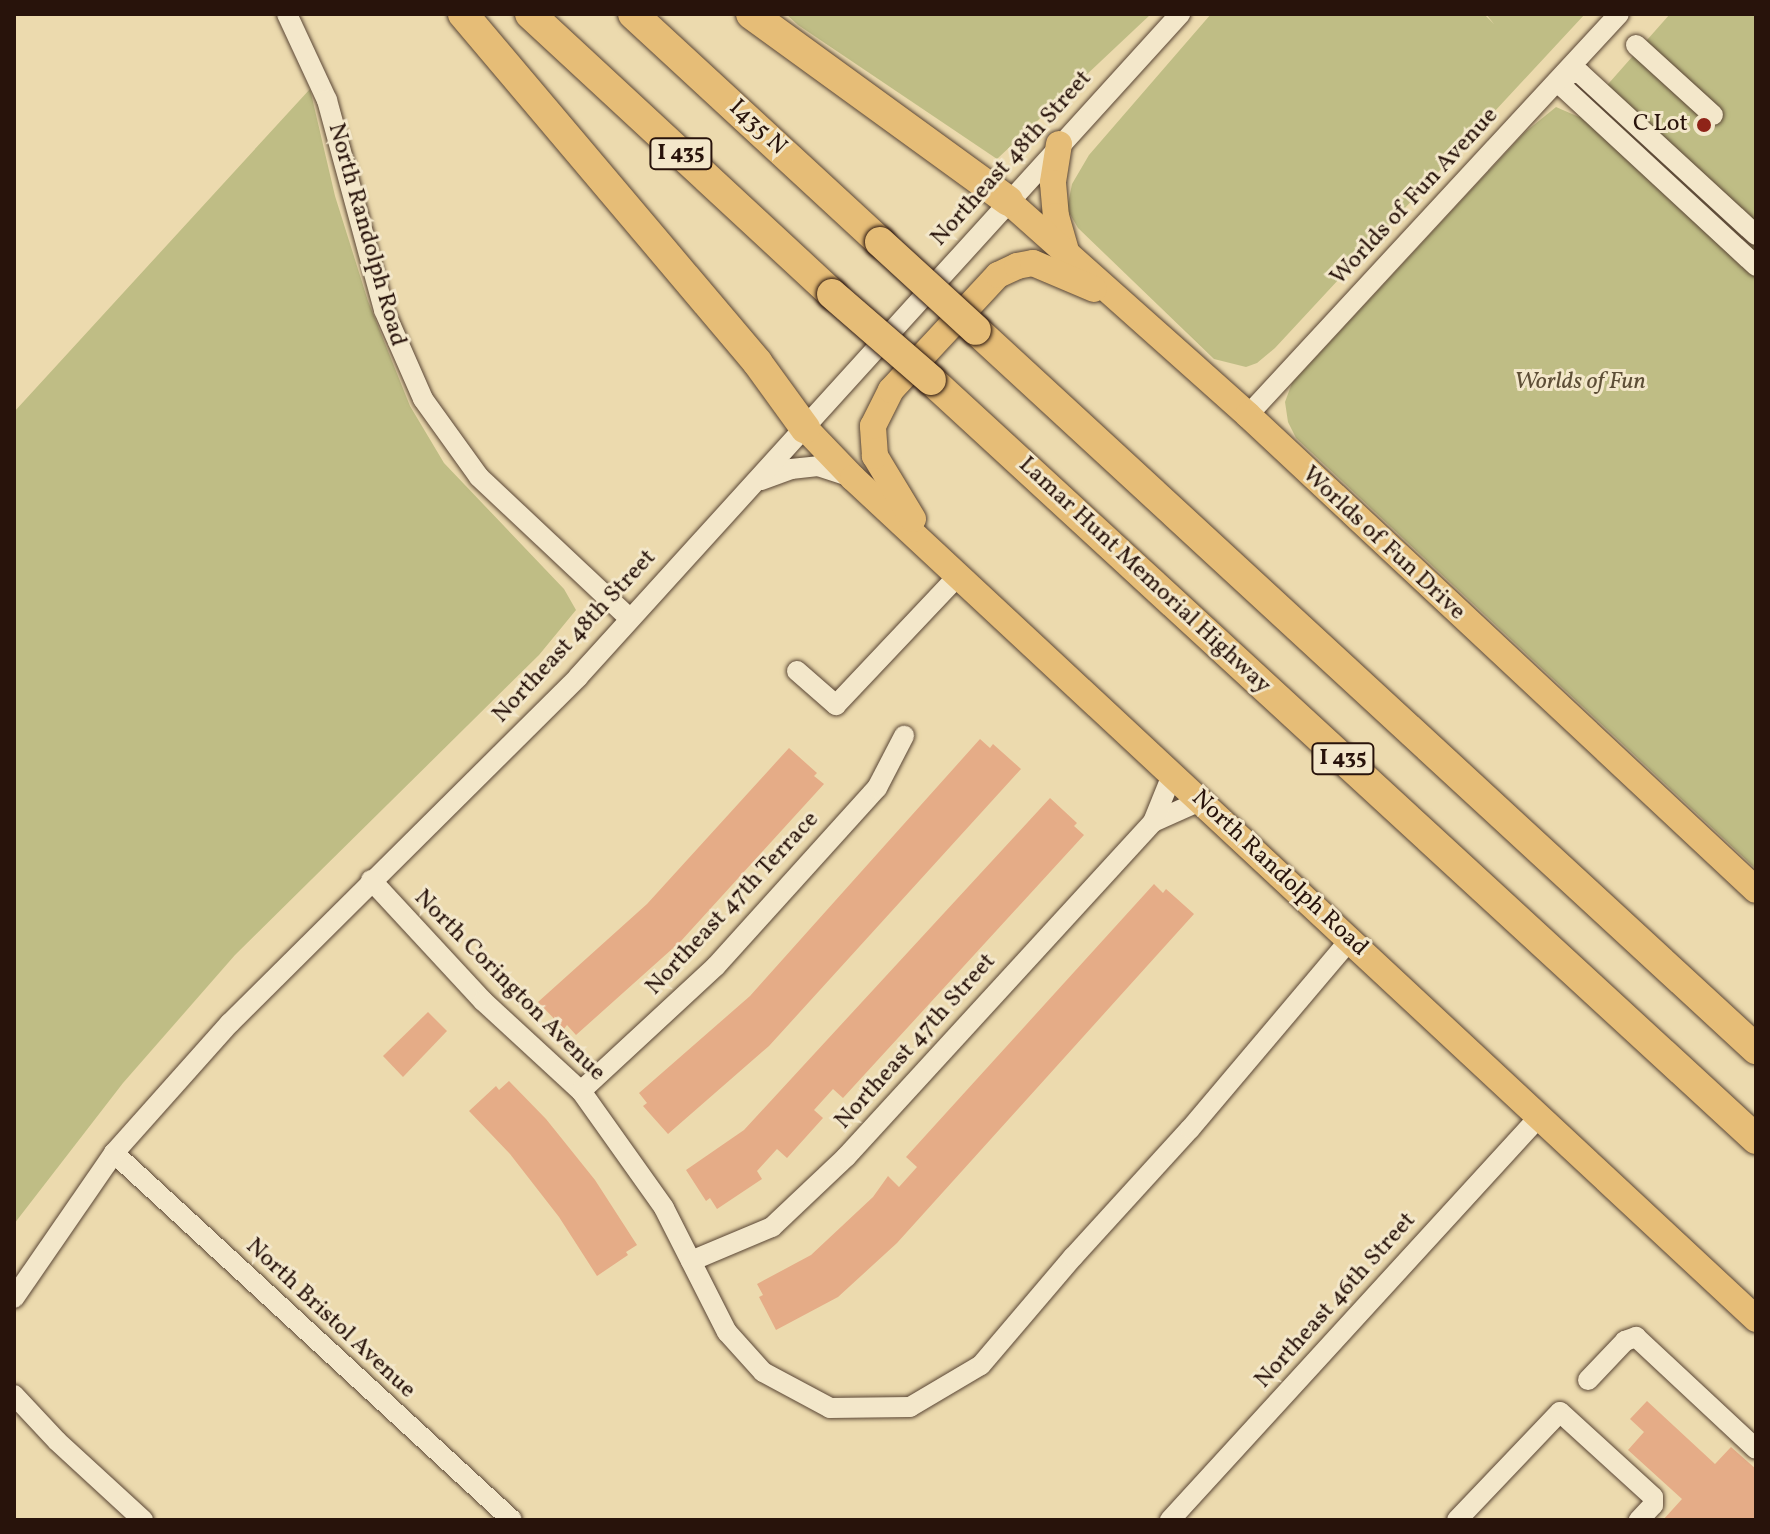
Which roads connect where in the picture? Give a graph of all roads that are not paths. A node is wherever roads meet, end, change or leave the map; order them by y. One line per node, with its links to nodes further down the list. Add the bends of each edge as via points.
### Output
1 (287, 14): 23 (street, North Randolph Road, via 327,100 384,310 423,399 479,477)
2 (463, 14): 18 (highway, via 757,362)
3 (530, 14): 35 (highway, Lamar Hunt Memorial Highway / I 435, bridge)
4 (633, 14): 32 (highway, I435 N / I 435, bridge)
5 (751, 14): 12 (highway)
6 (1180, 14): 11 (street, Northeast 48th Street)
7 (1619, 14): 9 (street, Worlds of Fun Avenue)
8 (1636, 45): 10 (street)
9 (1565, 73): 13 (street, via 1580,73); 15 (street, via 1564,88); 17 (street, Worlds of Fun Avenue)
10 (1713, 115)
11 (1059, 144): 12 (street, Northeast 48th Street); 14 (main road, via 1053,183)
12 (1008, 201): 14 (main road, Worlds of Fun Drive); 18 (street, Northeast 48th Street)
13 (1756, 235)
14 (1066, 251): 16 (main road, Worlds of Fun Drive)
15 (1756, 266)
16 (1130, 307): 17 (main road, Worlds of Fun Drive); 21 (main road, via 1059,271 1033,263 1017,266 998,275 891,390 873,426 875,456)
17 (1248, 415): 30 (main road, Worlds of Fun Drive)
18 (805, 428): 19 (main road, North Randolph Road); 20 (street, Northeast 48th Street)
19 (853, 478): 20 (street, via 818,466); 21 (main road, North Randolph Road)
20 (757, 482): 23 (street, Northeast 48th Street)
21 (937, 552): 22 (main road, North Randolph Road)
22 (960, 574): 24 (street, via 836,705); 26 (main road, North Randolph Road)
23 (629, 618): 29 (street, Northeast 48th Street, via 578,677)
24 (797, 671)
25 (904, 736): 33 (street, Northeast 47th Terrace, via 877,788 716,966)
26 (1172, 775): 27 (main road, North Randolph Road); 28 (street, Northeast 47th Street)
27 (1200, 801): 28 (street, Northeast 47th Street); 31 (main road, North Randolph Road)
28 (1153, 822): 37 (street, Northeast 47th Street, via 846,1157 772,1227)
29 (371, 880): 33 (street, North Corington Avenue, via 483,1001); 36 (street, Northeast 48th Street, via 230,1023)
30 (1756, 890)
31 (1350, 940): 34 (main road, North Randolph Road); 37 (street, North Corington Avenue, via 981,1365 910,1407 830,1408 763,1372 727,1332)
32 (1756, 1049)
33 (581, 1091): 37 (street, North Corington Avenue, via 664,1208)
34 (1540, 1116): 39 (main road, North Randolph Road); 45 (street, Northeast 46th Street)
35 (1756, 1139)
36 (114, 1153): 38 (street, Northeast 48th Street); 44 (street, North Bristol Avenue)
37 (691, 1261)
38 (14, 1298)
39 (1756, 1319)
40 (1588, 1380): 42 (street, via 1625,1341 1636,1337)
41 (14, 1395): 43 (street)
42 (1756, 1449)
43 (143, 1520)
44 (512, 1520)
45 (1170, 1520)
46 (1457, 1520): 47 (street, via 1560,1412 1653,1497 1653,1505)
47 (1639, 1520)

